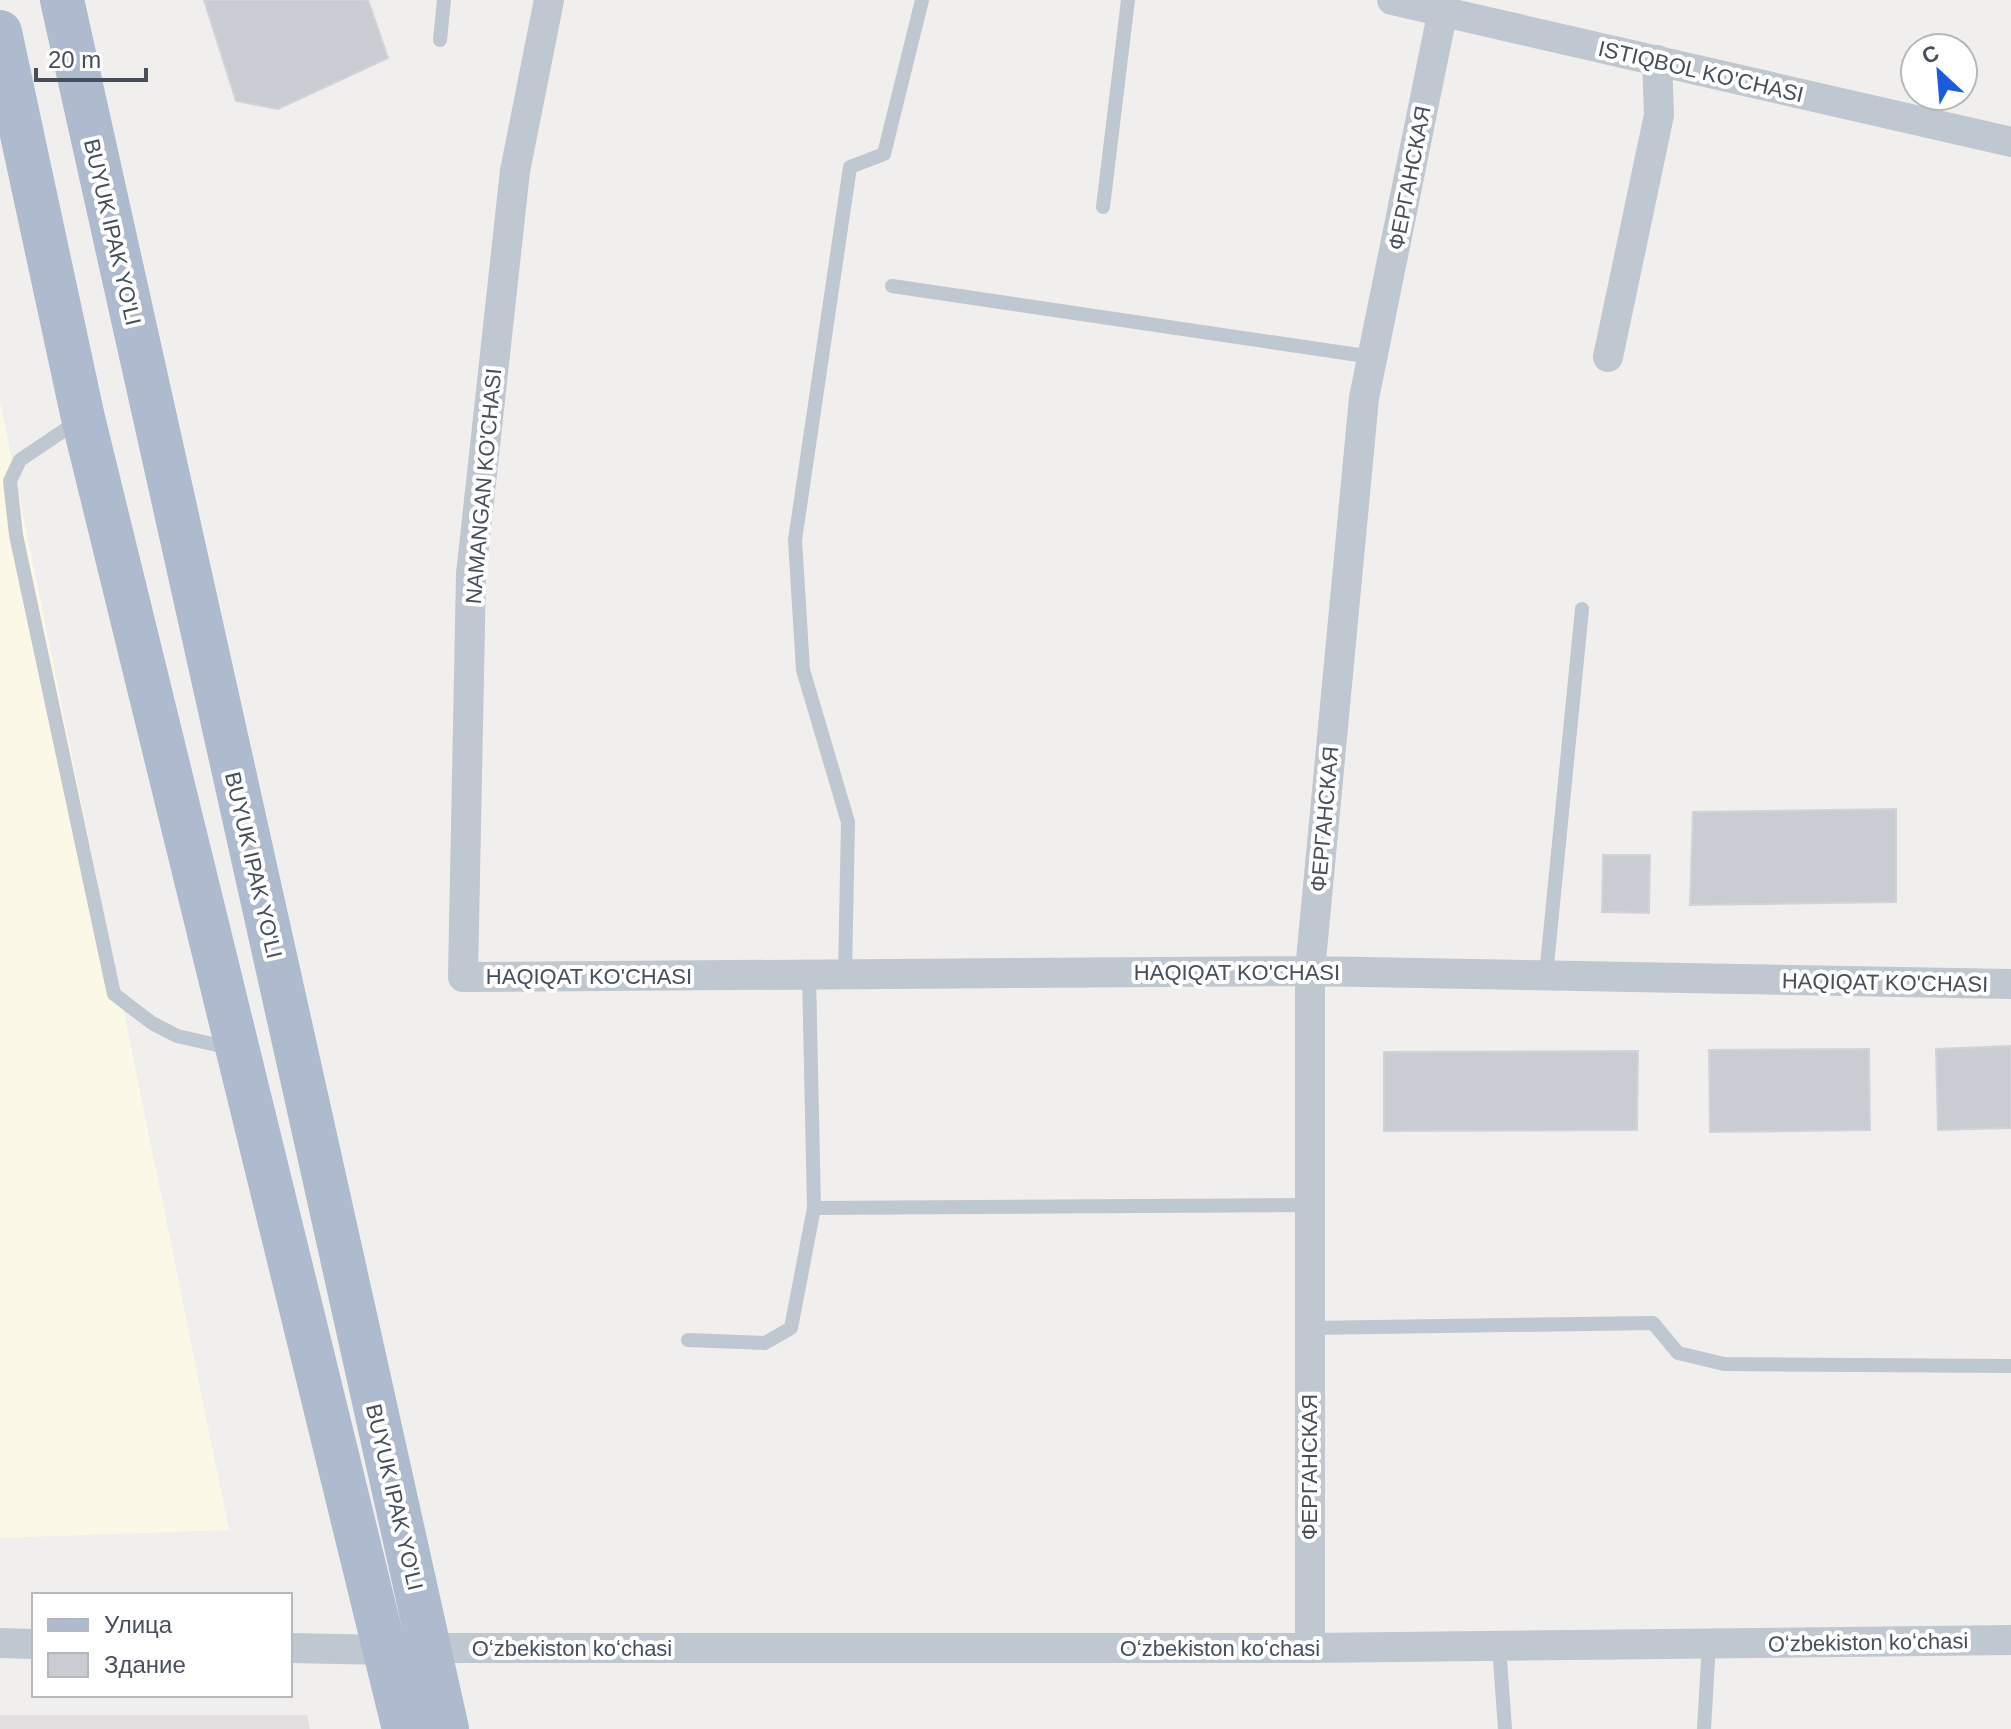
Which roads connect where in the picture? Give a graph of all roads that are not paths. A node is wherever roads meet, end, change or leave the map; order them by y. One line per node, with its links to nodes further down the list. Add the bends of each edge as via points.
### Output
1 (62, 0): 36 (main road, BUYUK IPAK YO'LI)
2 (444, 0): 9 (lane)
3 (549, 0): 22 (street, NAMANGAN KO'CHASI, via 515,171 471,574)
4 (922, 0): 19 (lane, via 884,154 850,167 795,540 803,670 848,822)
5 (1128, 0): 12 (lane)
6 (1392, 0): 7 (street, ISTIQBOL KO'CHASI)
7 (1444, 5): 10 (street, ISTIQBOL KO'CHASI); 14 (street, ФЕРГАНСКАЯ)
8 (0, 32): 16 (main road, BUYUK IPAK YO'LI)
9 (440, 40)
10 (1657, 60): 11 (street, ISTIQBOL KO'CHASI); 15 (street, via 1659,115)
11 (2011, 142)
12 (1103, 207)
13 (892, 286): 14 (lane)
14 (1372, 357): 18 (street, ФЕРГАНСКАЯ)
15 (1608, 357)
16 (83, 418): 24 (main road, BUYUK IPAK YO'LI); 24 (lane, via 20,460 10,481 16,535 114,994 177,1036)
17 (1582, 609): 21 (lane)
18 (1310, 971): 19 (street, HAQIQAT KO'CHASI); 21 (street, HAQIQAT KO'CHASI); 25 (street, ФЕРГАНСКАЯ)
19 (845, 974): 20 (street, HAQIQAT KO'CHASI)
20 (809, 975): 22 (street, HAQIQAT KO'CHASI); 26 (lane)
21 (1546, 975): 23 (street, HAQIQAT KO'CHASI)
22 (463, 977)
23 (2011, 984)
24 (238, 1049): 38 (main road, BUYUK IPAK YO'LI)
25 (1309, 1205): 26 (lane); 27 (street, ФЕРГАНСКАЯ)
26 (814, 1208): 28 (lane, via 791,1328 765,1343)
27 (1309, 1328): 29 (lane, via 1653,1323 1678,1353 1724,1364); 37 (street, ФЕРГАНСКАЯ)
28 (688, 1340)
29 (2011, 1366)
30 (2011, 1640): 32 (street, Oʻzbekiston koʻchasi)
31 (0, 1643): 33 (street)
32 (1709, 1643): 34 (street, Oʻzbekiston koʻchasi); 42 (lane)
33 (32, 1644)
34 (1499, 1646): 37 (street, Oʻzbekiston koʻchasi); 41 (lane)
35 (292, 1648): 38 (street)
36 (429, 1648): 37 (street, Oʻzbekiston koʻchasi); 40 (main road, BUYUK IPAK YO'LI)
37 (1310, 1648)
38 (386, 1650): 39 (main road, BUYUK IPAK YO'LI)
39 (404, 1729)
40 (447, 1729)
41 (1505, 1729)
42 (1704, 1729)

